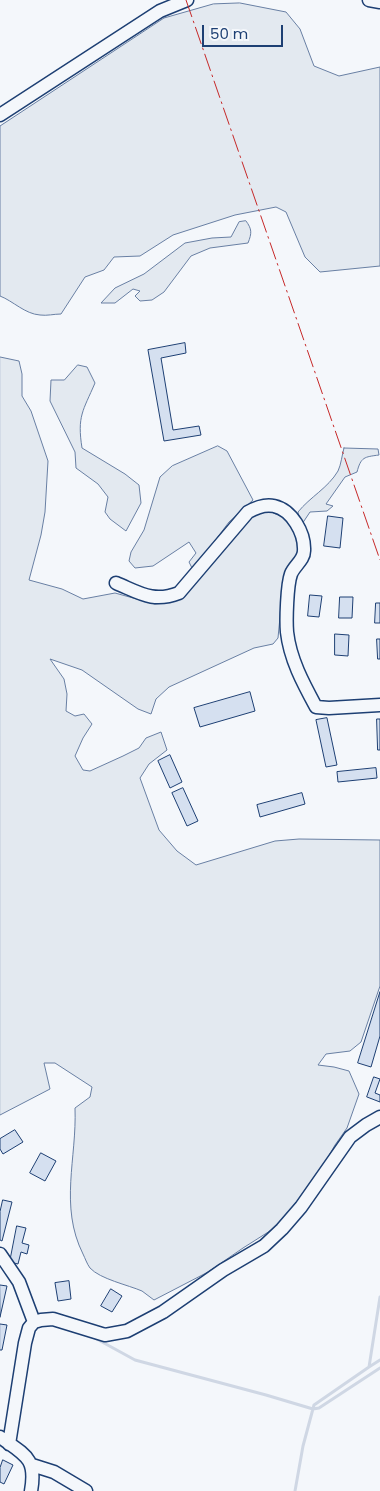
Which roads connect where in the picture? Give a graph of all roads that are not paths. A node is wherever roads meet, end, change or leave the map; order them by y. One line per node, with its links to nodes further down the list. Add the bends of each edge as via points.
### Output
1 (187, 0): 4 (street, via 160,11)
2 (369, 0): 3 (street)
3 (380, 2)
4 (0, 115)
5 (116, 583): 6 (street, via 154,598 180,593 248,512 274,506 293,520 302,536 303,558 291,574 287,630 292,659 316,707)
6 (380, 705)
7 (380, 1117): 9 (street, via 350,1138 301,1207 264,1246 162,1312 127,1331 105,1335 52,1319)
8 (0, 1254): 9 (street, via 19,1282)
9 (34, 1322): 10 (street, via 28,1328)
10 (5, 1440): 11 (street)
11 (32, 1465): 12 (street); 13 (street, via 54,1472)
12 (31, 1491)
13 (86, 1491)

